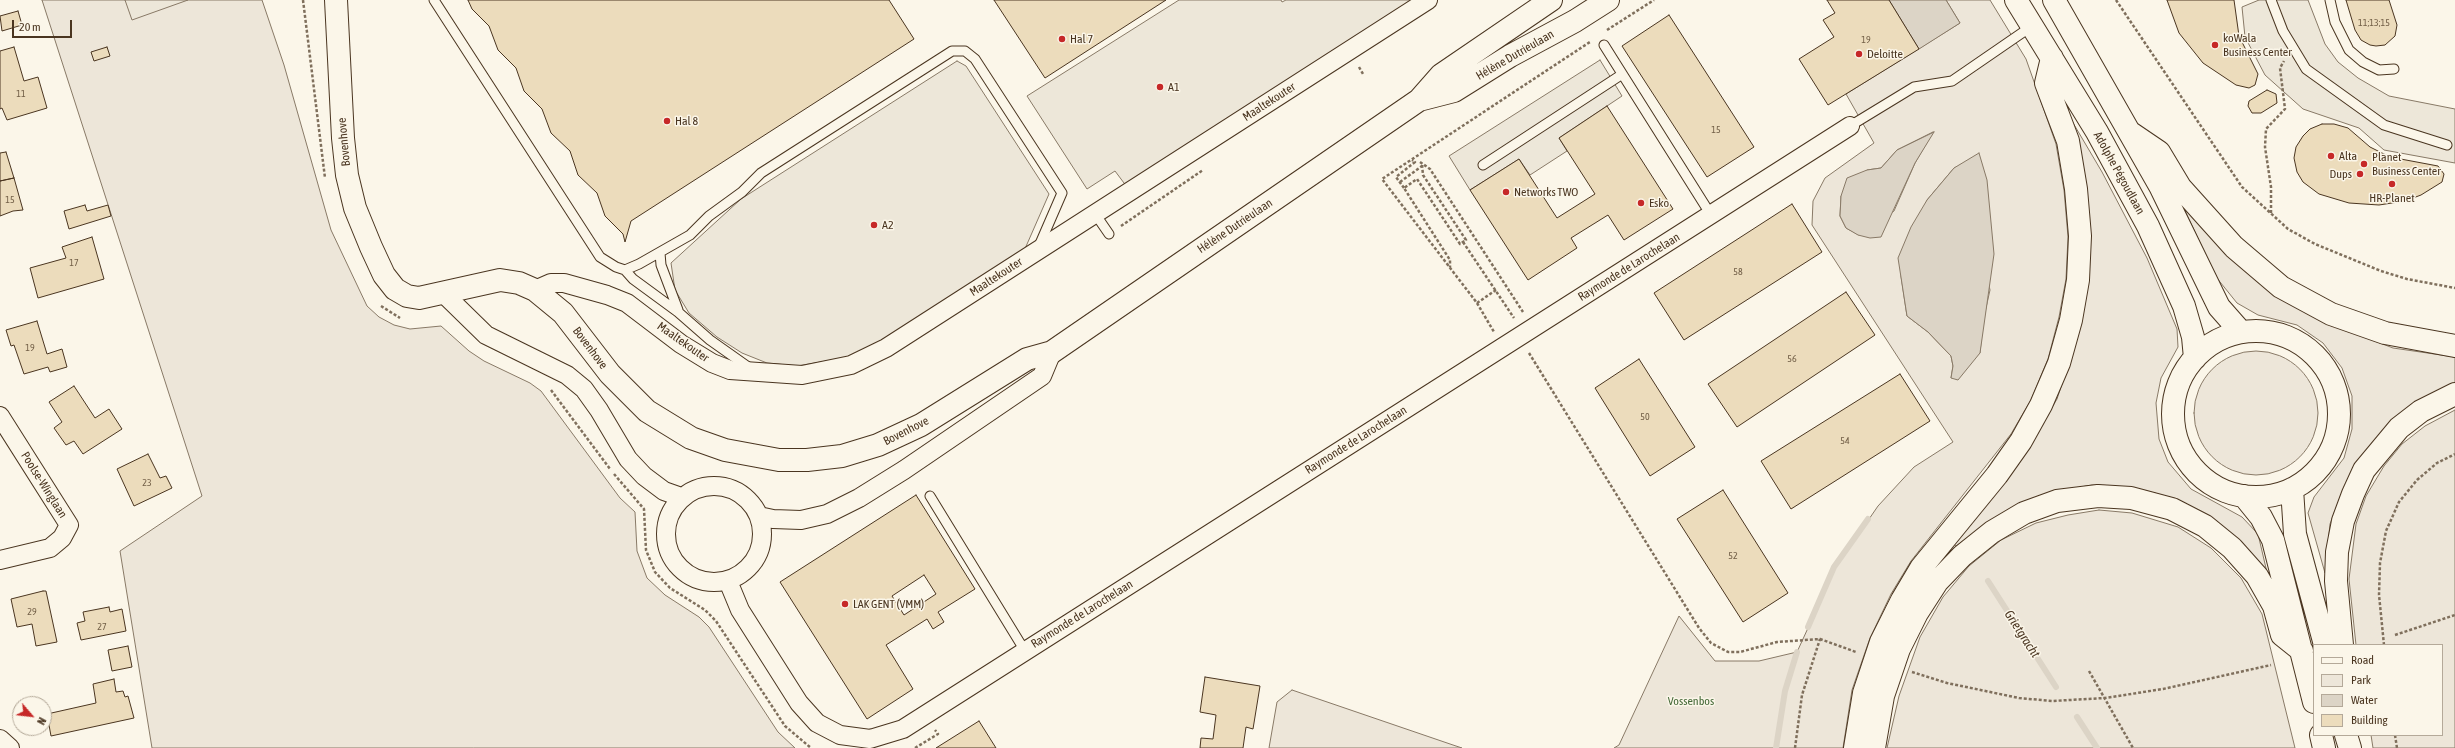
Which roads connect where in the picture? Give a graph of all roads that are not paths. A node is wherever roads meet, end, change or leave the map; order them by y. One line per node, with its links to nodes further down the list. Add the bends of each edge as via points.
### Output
1 (434, 0): 26 (lane, via 600,257)
2 (1428, 0): 24 (street, Maaltekouter)
3 (1551, 0): 10 (main road)
4 (1608, 0): 16 (main road, Hélène Dutrieulaan, via 1454,91)
5 (2016, 0): 11 (main road, Adolphe Pégoudlaan)
6 (2054, 0): 18 (main road)
7 (2271, 0): 19 (lane, via 2283,31 2306,69 2384,125)
8 (2330, 0): 14 (lane, via 2335,22 2349,50 2363,62 2379,70)
9 (335, 2): 28 (main road, Bovenhove, via 343,138 347,175 356,208 384,275 395,289 407,296 419,298)
10 (1533, 7): 16 (main road, Hélène Dutrieulaan, via 1441,75)
11 (2032, 26): 13 (main road, Adolphe Pégoudlaan); 17 (lane, Raymonde de Larochelaan, via 1952,81 1914,87)
12 (1604, 45): 15 (lane)
13 (2052, 58): 33 (main road, Adolphe Pégoudlaan, via 2097,132 2148,226 2184,306 2193,337); 54 (main road, via 2046,83 2068,141 2080,236 2078,280 2071,320 2041,405 2021,441 1921,568 1902,600 1881,642 1864,693)
14 (2394, 69)
15 (1621, 75): 20 (lane); 21 (lane)
16 (1419, 100): 32 (main road, Hélène Dutrieulaan)
17 (1850, 126): 21 (street, Raymonde de Larochelaan)
18 (2131, 133): 30 (main road, via 2164,193 2219,307); 31 (main road, via 2159,152 2180,187 2234,247 2281,287 2331,314 2386,333)
19 (2447, 145)
20 (1483, 165)
21 (1711, 215): 46 (street, Raymonde de Larochelaan)
22 (1098, 218): 23 (lane)
23 (1109, 234)
24 (1038, 250): 25 (lane, via 1062,193 975,59 965,51 952,51 761,173 742,192 690,234); 34 (street, Maaltekouter, via 886,348 851,365 802,375)
25 (660, 253): 26 (lane); 29 (lane, via 661,265)
26 (625, 270): 29 (lane, via 633,279)
27 (535, 290): 28 (main road, Bovenhove, via 519,283 500,280); 32 (main road, Bovenhove, via 563,313 610,374 647,411 691,438 725,450 779,460 842,456 878,446 921,425 1027,359); 34 (street, Maaltekouter, via 551,283 564,283 607,295 627,303 681,344 712,363 730,370)
28 (442, 292): 40 (street, via 486,335 567,375 584,389 628,459 644,476 664,491)
29 (678, 312): 34 (lane, via 710,340)
30 (2240, 332): 33 (main road, via 2216,341); 37 (main road, via 2270,331 2299,342 2321,361 2336,387 2340,417 2333,446 2317,471)
31 (2455, 346)
32 (1052, 352): 41 (street, via 1042,376 860,498 827,514 801,520)
33 (2194, 358): 39 (main road, via 2179,383 2173,412 2178,442 2193,468 2216,487)
34 (754, 371)
35 (2455, 394): 45 (main road, via 2421,411 2399,428 2364,470 2353,494 2343,521 2337,552 2336,581)
36 (0, 416): 42 (street, Poolse-Winglaan, via 69,525 62,538 50,548)
37 (2292, 489): 39 (main road, via 2269,496); 44 (main road, via 2295,534)
38 (930, 496): 46 (lane)
39 (2244, 496): 47 (main road, via 2261,517 2273,540)
40 (681, 497): 41 (street, via 695,489 710,485 725,486 740,492 751,502); 43 (street, via 671,510 666,526 665,542 671,558 681,571 695,579 711,583)
41 (759, 516): 43 (street, via 763,532 761,548 754,562 742,574)
42 (0, 560)
43 (728, 581): 46 (street, Raymonde de Larochelaan, via 740,610 799,703 817,723 840,736 870,739 903,729)
44 (2325, 644)
45 (2342, 644)
46 (1025, 650)
47 (2302, 651): 48 (main road); 55 (main road, via 2282,635 2274,606 2257,576 2232,548 2205,526 2172,509 2131,498 2098,496 2057,501 2024,513 1992,532 1962,556 1937,582 1917,613 1900,649 1883,696)
48 (2313, 698)
49 (2321, 736): 56 (main road)
50 (2346, 736): 57 (main road)
51 (2359, 736): 58 (main road)
52 (0, 740): 53 (street)
53 (10, 748)
54 (1855, 748)
55 (1874, 748)
56 (2324, 748)
57 (2350, 748)
58 (2360, 748)

